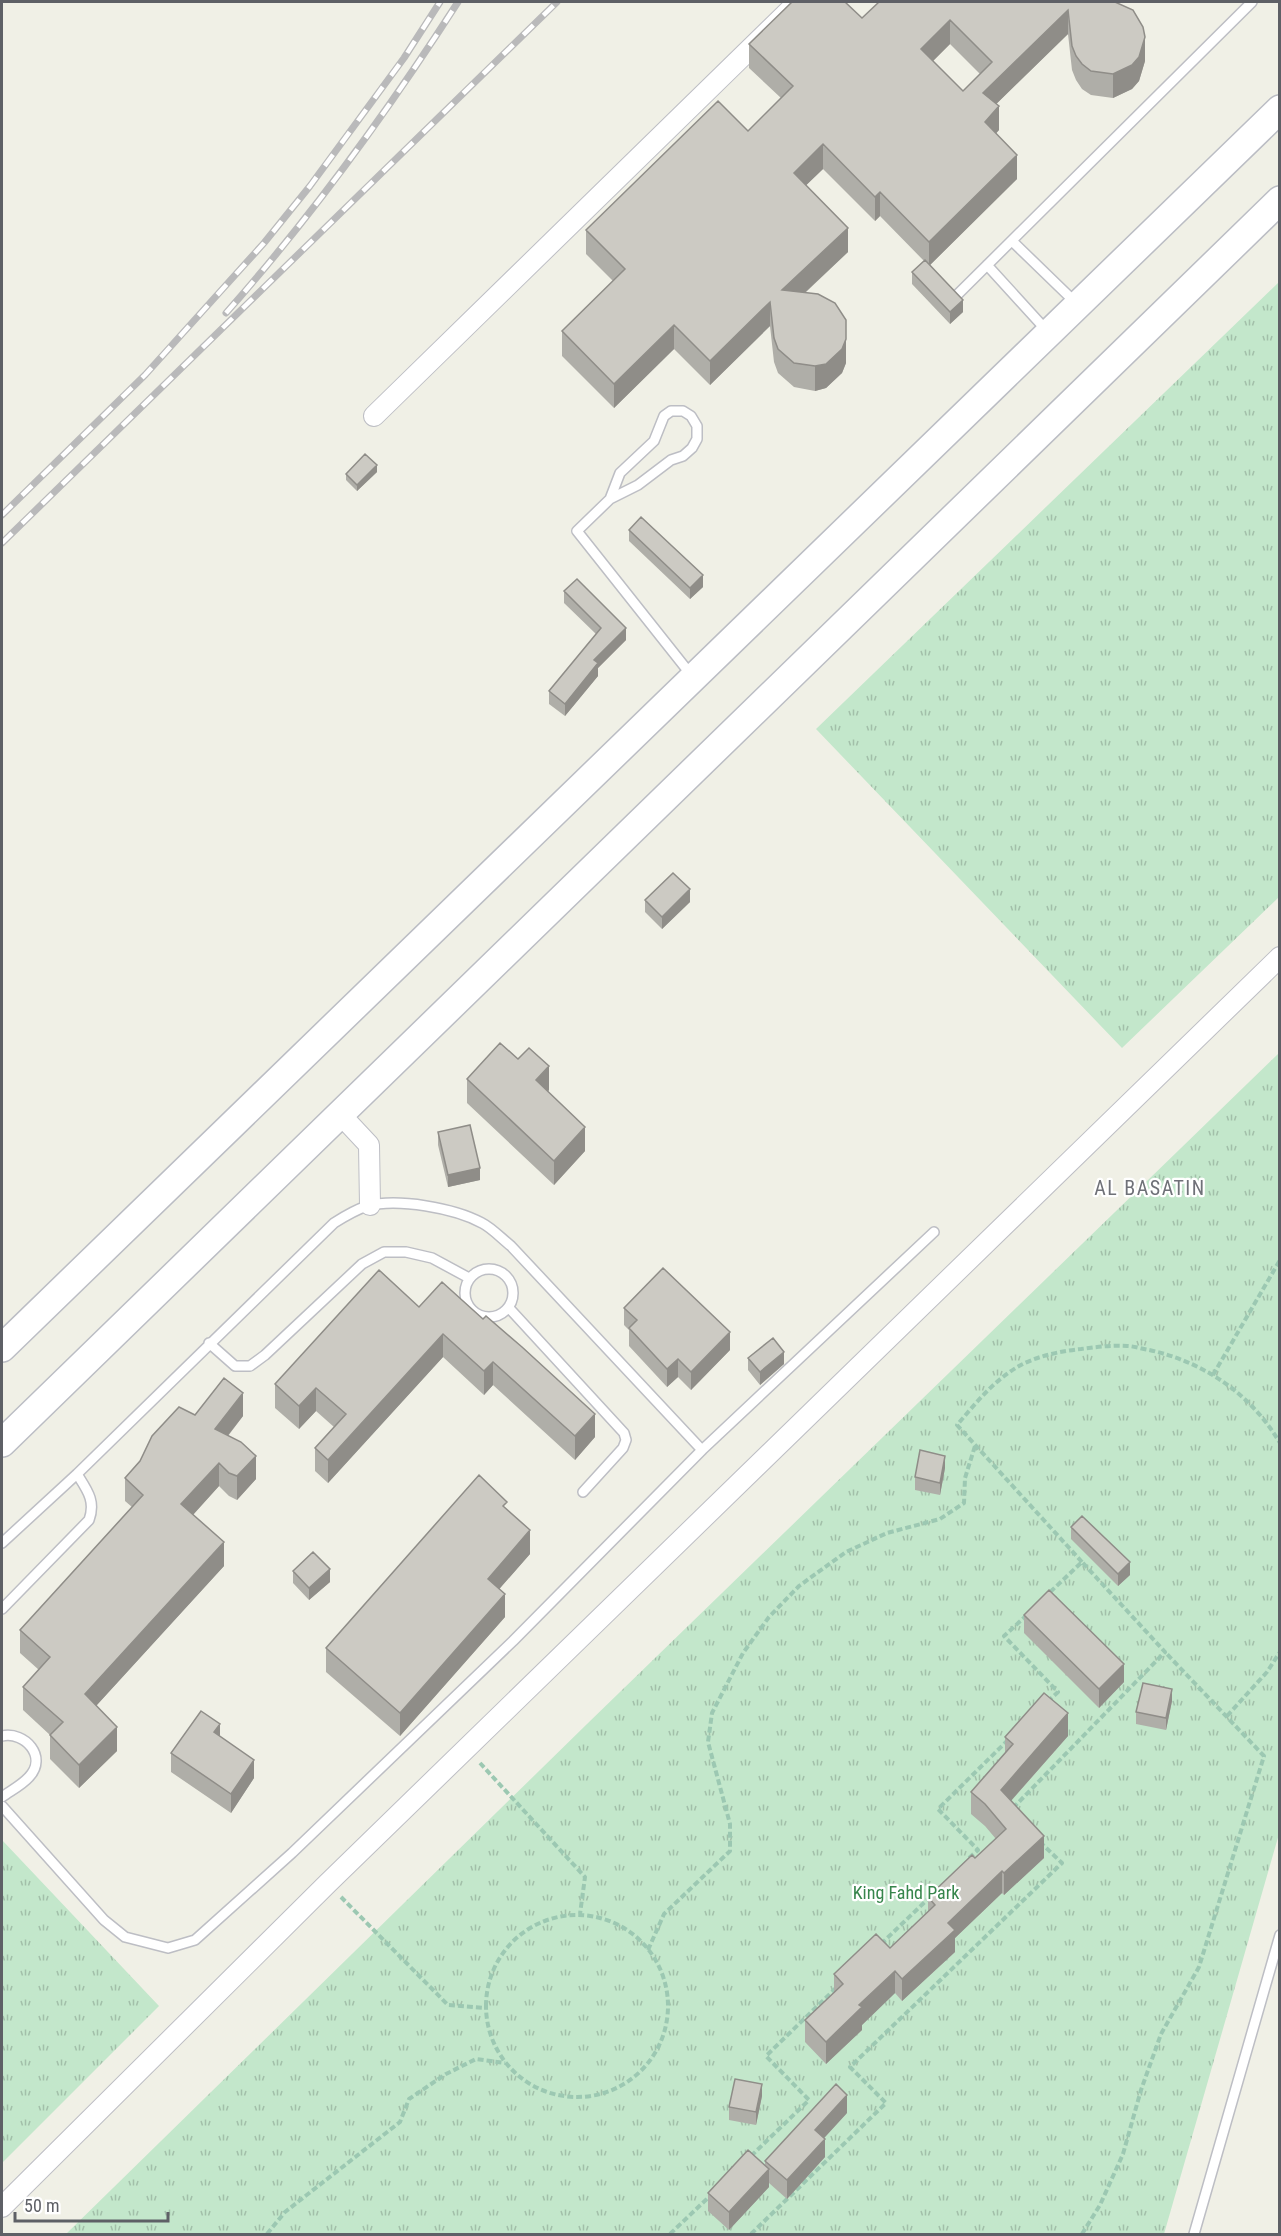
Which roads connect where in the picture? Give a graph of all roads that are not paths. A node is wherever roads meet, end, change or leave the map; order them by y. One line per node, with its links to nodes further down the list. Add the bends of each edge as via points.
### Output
1 (798, 2): 10 (street)
2 (1252, 2): 5 (lane)
3 (1280, 109): 8 (street)
4 (1280, 200): 14 (street)
5 (1012, 241): 6 (lane); 8 (lane)
6 (987, 265): 7 (lane); 9 (lane)
7 (957, 295)
8 (1078, 305): 9 (street)
9 (1049, 333): 12 (street)
10 (374, 416)
11 (610, 499): 11 (lane, via 692,448 697,426 691,416 683,411 671,411 664,416 654,441 620,473); 12 (lane, via 577,531)
12 (694, 678): 20 (street)
13 (1280, 957): 31 (street, via 327,1884)
14 (340, 1114): 15 (street, via 369,1145); 21 (street)
15 (370, 1205): 19 (lane, via 334,1223); 22 (lane, via 409,1204 445,1209 483,1223 511,1246)
16 (934, 1232): 22 (lane)
17 (469, 1278): 18 (lane, via 465,1299 479,1316 500,1315); 18 (lane, via 489,1268 500,1270 513,1287); 19 (lane, via 432,1258 384,1252 362,1264 250,1366 235,1366)
18 (509, 1308): 24 (lane, via 624,1433 623,1448)
19 (209, 1343): 23 (lane)
20 (2, 1348)
21 (2, 1443)
22 (702, 1450): 29 (lane, via 513,1641 292,1853 195,1940 168,1948 125,1937 104,1920)
23 (77, 1474): 25 (lane); 26 (lane, via 92,1498 89,1520)
24 (583, 1492)
25 (2, 1543)
26 (2, 1609)
27 (2, 1736): 28 (lane, via 8,1734 28,1742 36,1759 29,1778)
28 (2, 1797)
29 (2, 1806)
30 (1280, 1935): 32 (lane)
31 (2, 2207)
32 (1194, 2235)

